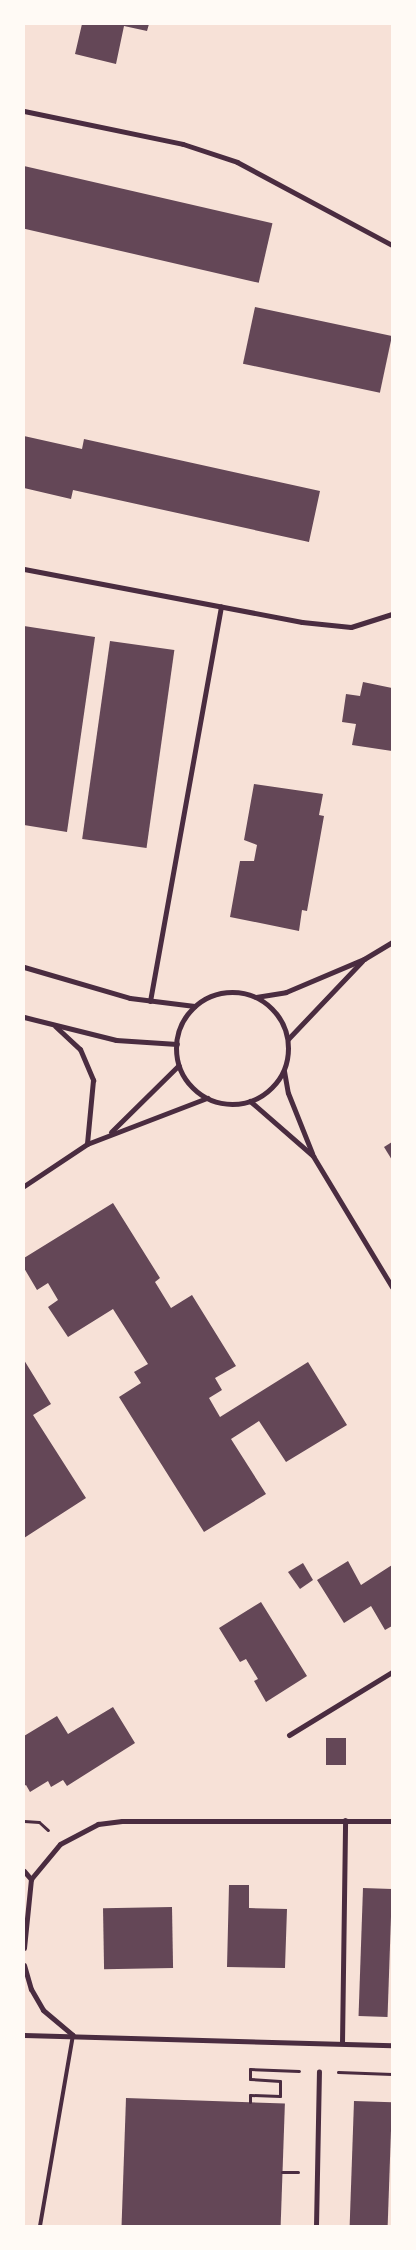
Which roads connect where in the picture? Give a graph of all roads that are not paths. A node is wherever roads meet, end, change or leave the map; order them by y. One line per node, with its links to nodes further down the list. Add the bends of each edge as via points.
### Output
1 (24, 111): 2 (street, via 183,144 238,162)
2 (392, 244)
3 (24, 569): 4 (street)
4 (221, 606): 5 (street, via 302,622 351,627); 10 (street)
5 (392, 614)
6 (392, 942): 7 (street)
7 (364, 959): 9 (street, via 286,992); 14 (street)
8 (24, 967): 10 (street)
9 (256, 997): 11 (street, via 224,992); 14 (street, via 271,1007 282,1022)
10 (150, 1001): 11 (street)
11 (195, 1006): 15 (street, via 186,1017)
12 (24, 1017): 13 (street)
13 (54, 1026): 15 (street, via 116,1040); 21 (street, via 80,1049 93,1080)
14 (288, 1039): 17 (street)
15 (176, 1044): 16 (street)
16 (179, 1066): 18 (street, via 195,1090); 20 (street)
17 (284, 1071): 19 (street, via 270,1089); 22 (street, via 288,1093)
18 (207, 1098): 19 (street, via 221,1103); 20 (street)
19 (250, 1101): 22 (street)
20 (109, 1134): 21 (street)
21 (87, 1144): 23 (street)
22 (313, 1156): 24 (street)
23 (24, 1186)
24 (392, 1287)
25 (392, 1672): 26 (street)
26 (289, 1735)
27 (345, 1820): 28 (street); 30 (street, via 98,1824 60,1844); 35 (street)
28 (392, 1821)
29 (24, 1870): 30 (street)
30 (31, 1878): 31 (street)
31 (24, 1948)
32 (24, 1964): 34 (street, via 31,1989 43,2010)
33 (24, 2035): 34 (street)
34 (73, 2035): 35 (street); 38 (lane)
35 (342, 2043): 36 (street)
36 (392, 2045)
37 (319, 2072): 39 (street)
38 (40, 2226)
39 (316, 2226)

